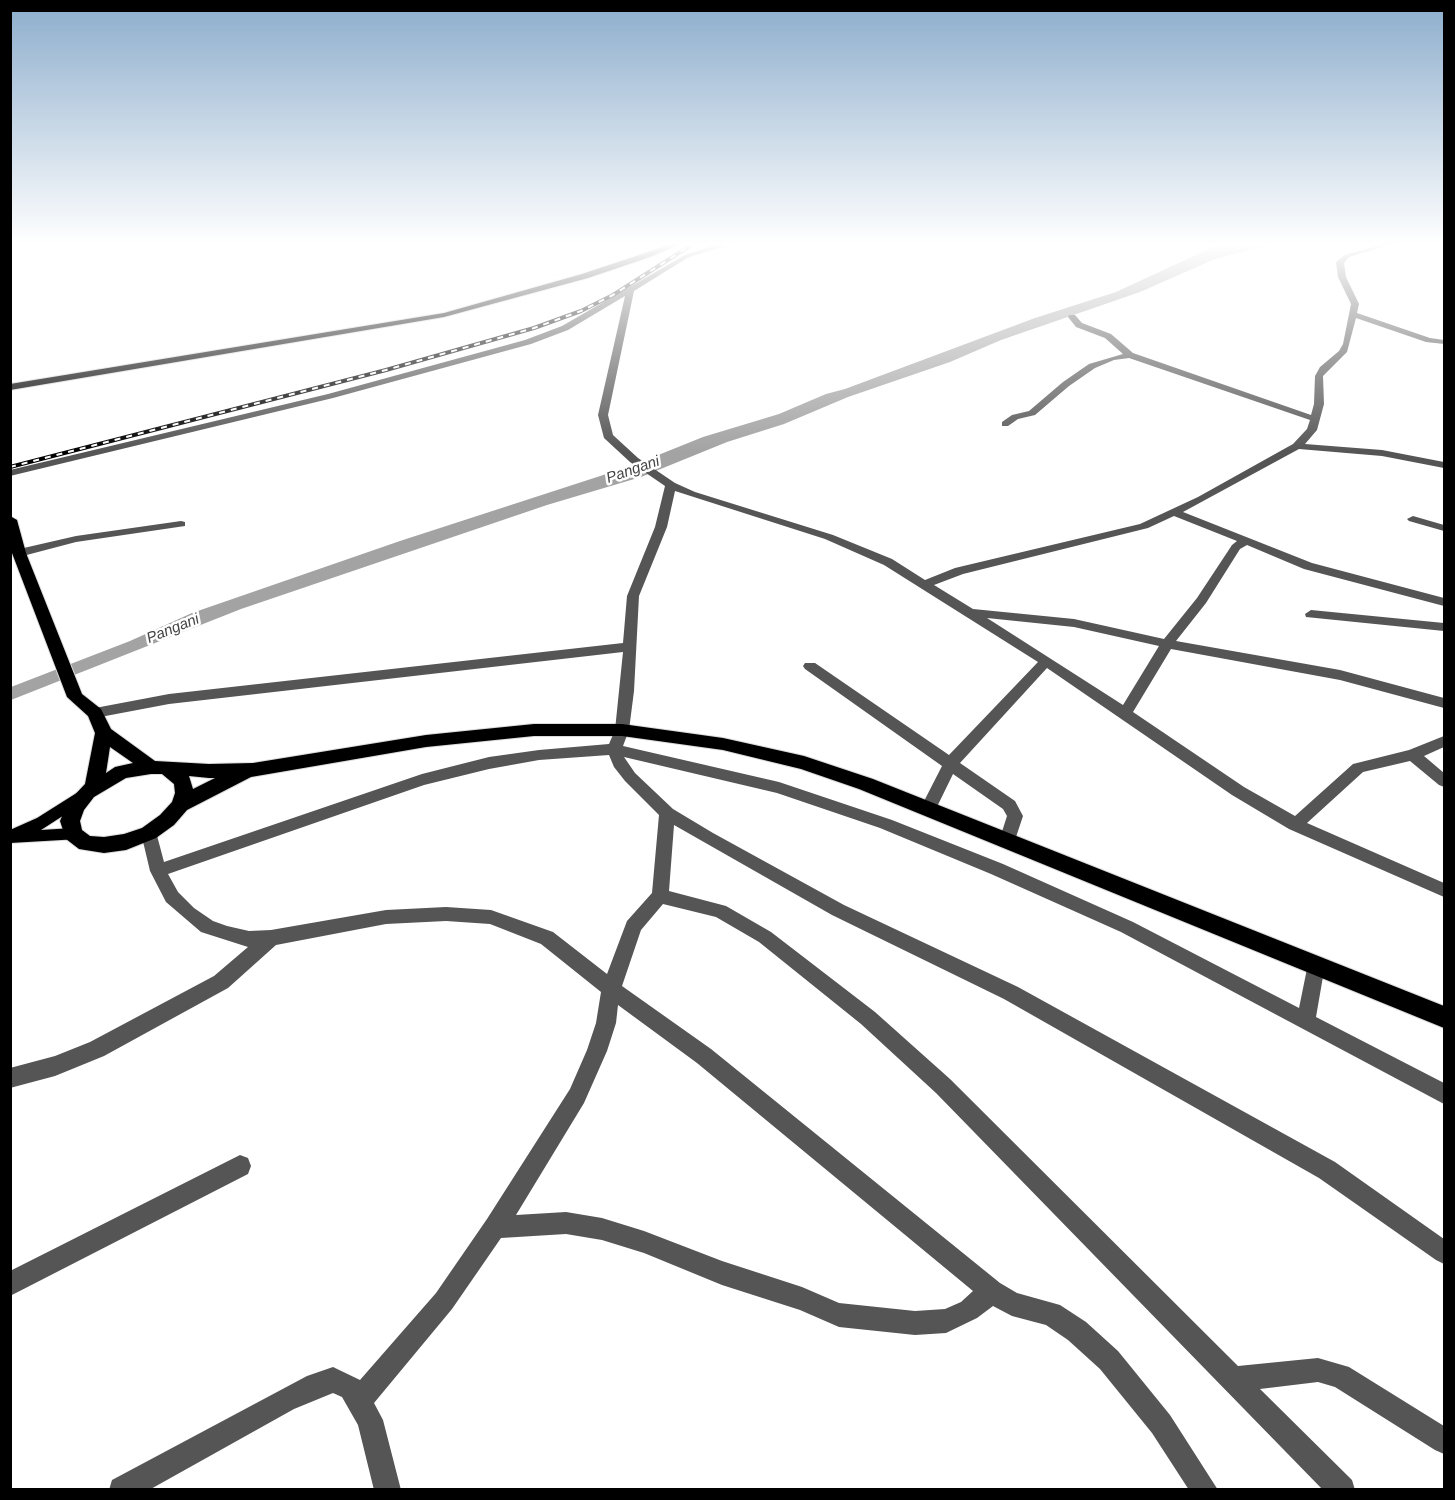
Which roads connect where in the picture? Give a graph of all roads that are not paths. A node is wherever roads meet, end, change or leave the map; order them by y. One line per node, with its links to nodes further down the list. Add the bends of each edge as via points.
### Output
1 (453, 312): 8 (main road)
2 (592, 312): 13 (street, via 528,342 330,396)
3 (625, 312): 14 (street, via 603,415 608,436)
4 (1352, 314): 6 (street); 9 (street, via 1343,352 1319,376)
5 (1072, 317): 7 (street, via 1079,325 1113,339)
6 (1444, 342)
7 (1131, 355): 9 (street); 10 (street, via 1092,366 1032,413)
8 (10, 389)
9 (1315, 419): 11 (street, via 1312,430)
10 (1005, 424)
11 (1297, 446): 12 (street, via 1382,453); 15 (street)
12 (1444, 465)
13 (10, 473)
14 (671, 485): 22 (street, via 863,550); 28 (street, via 661,527 633,596)
15 (1176, 513): 20 (street); 22 (street, via 1113,535 959,571)
16 (1413, 519): 19 (street)
17 (10, 520): 21 (highway)
18 (181, 524): 21 (street, via 76,539)
19 (1444, 528)
20 (1244, 542): 23 (street, via 1308,566); 27 (street, via 1236,547 1202,600)
21 (20, 553): 32 (highway, via 75,697)
22 (926, 584): 24 (street)
23 (1444, 602)
24 (969, 613): 27 (street, via 1074,622); 29 (street)
25 (1311, 614): 26 (street)
26 (1444, 627)
27 (1167, 644): 31 (street, via 1340,675); 33 (street)
28 (630, 647): 32 (street, via 169,699); 34 (street)
29 (1046, 661): 33 (street); 39 (street)
30 (810, 666): 39 (street)
31 (1444, 703)
32 (95, 713): 35 (highway)
33 (1125, 713): 47 (street)
34 (622, 730): 37 (street); 41 (highway, via 534,730 481,735 356,751); 45 (highway, via 723,744 804,763)
35 (104, 733): 40 (highway); 43 (highway)
36 (1444, 741): 38 (street)
37 (614, 749): 46 (street, via 630,777); 52 (street, via 489,763 422,780); 59 (street, via 779,788 886,825 1127,927)
38 (1413, 755): 42 (street); 47 (street, via 1358,768)
39 (951, 763): 45 (street); 51 (street, via 1009,805 1016,816)
40 (158, 767): 41 (highway); 43 (highway, via 122,772); 44 (highway, via 176,774 183,782)
41 (253, 770): 44 (highway)
42 (1444, 781)
43 (91, 789): 49 (highway, via 75,807 70,821); 50 (main road, via 43,822)
44 (180, 805): 48 (highway)
45 (928, 809): 51 (highway)
46 (667, 813): 54 (street); 64 (street, via 838,910 1011,993 1327,1170)
47 (1295, 825): 53 (street)
48 (149, 833): 49 (highway, via 104,845 86,843); 52 (street)
49 (74, 834): 50 (main road)
50 (10, 837)
51 (1007, 841): 56 (highway)
52 (158, 871): 55 (street, via 172,897 207,927 249,939)
53 (1444, 890)
54 (660, 896): 57 (street, via 633,926); 67 (street, via 720,911 765,937 868,1018 959,1102)
55 (271, 938): 57 (street, via 386,917 491,917 547,938); 60 (street, via 221,982 97,1049)
56 (1316, 965): 58 (highway); 59 (street)
57 (610, 989): 63 (street, via 606,1023 577,1096); 66 (street, via 704,1056)
58 (1444, 1017)
59 (1306, 1020): 61 (street)
60 (10, 1078)
61 (1444, 1095)
62 (240, 1166): 65 (street)
63 (495, 1227): 66 (street, via 566,1223 602,1229 839,1315 915,1323 946,1321 969,1310); 68 (street, via 444,1301)
64 (1444, 1252)
65 (10, 1284)
66 (992, 1291): 72 (street, via 1012,1304 1051,1314 1077,1331 1108,1360 1161,1424)
67 (1233, 1379): 69 (street, via 1318,1370 1340,1376); 73 (street)
68 (359, 1401): 70 (street, via 351,1388 333,1380 316,1385); 71 (street, via 370,1420)
69 (1444, 1441)
70 (122, 1490)
71 (388, 1490)
72 (1205, 1490)
73 (1342, 1490)

